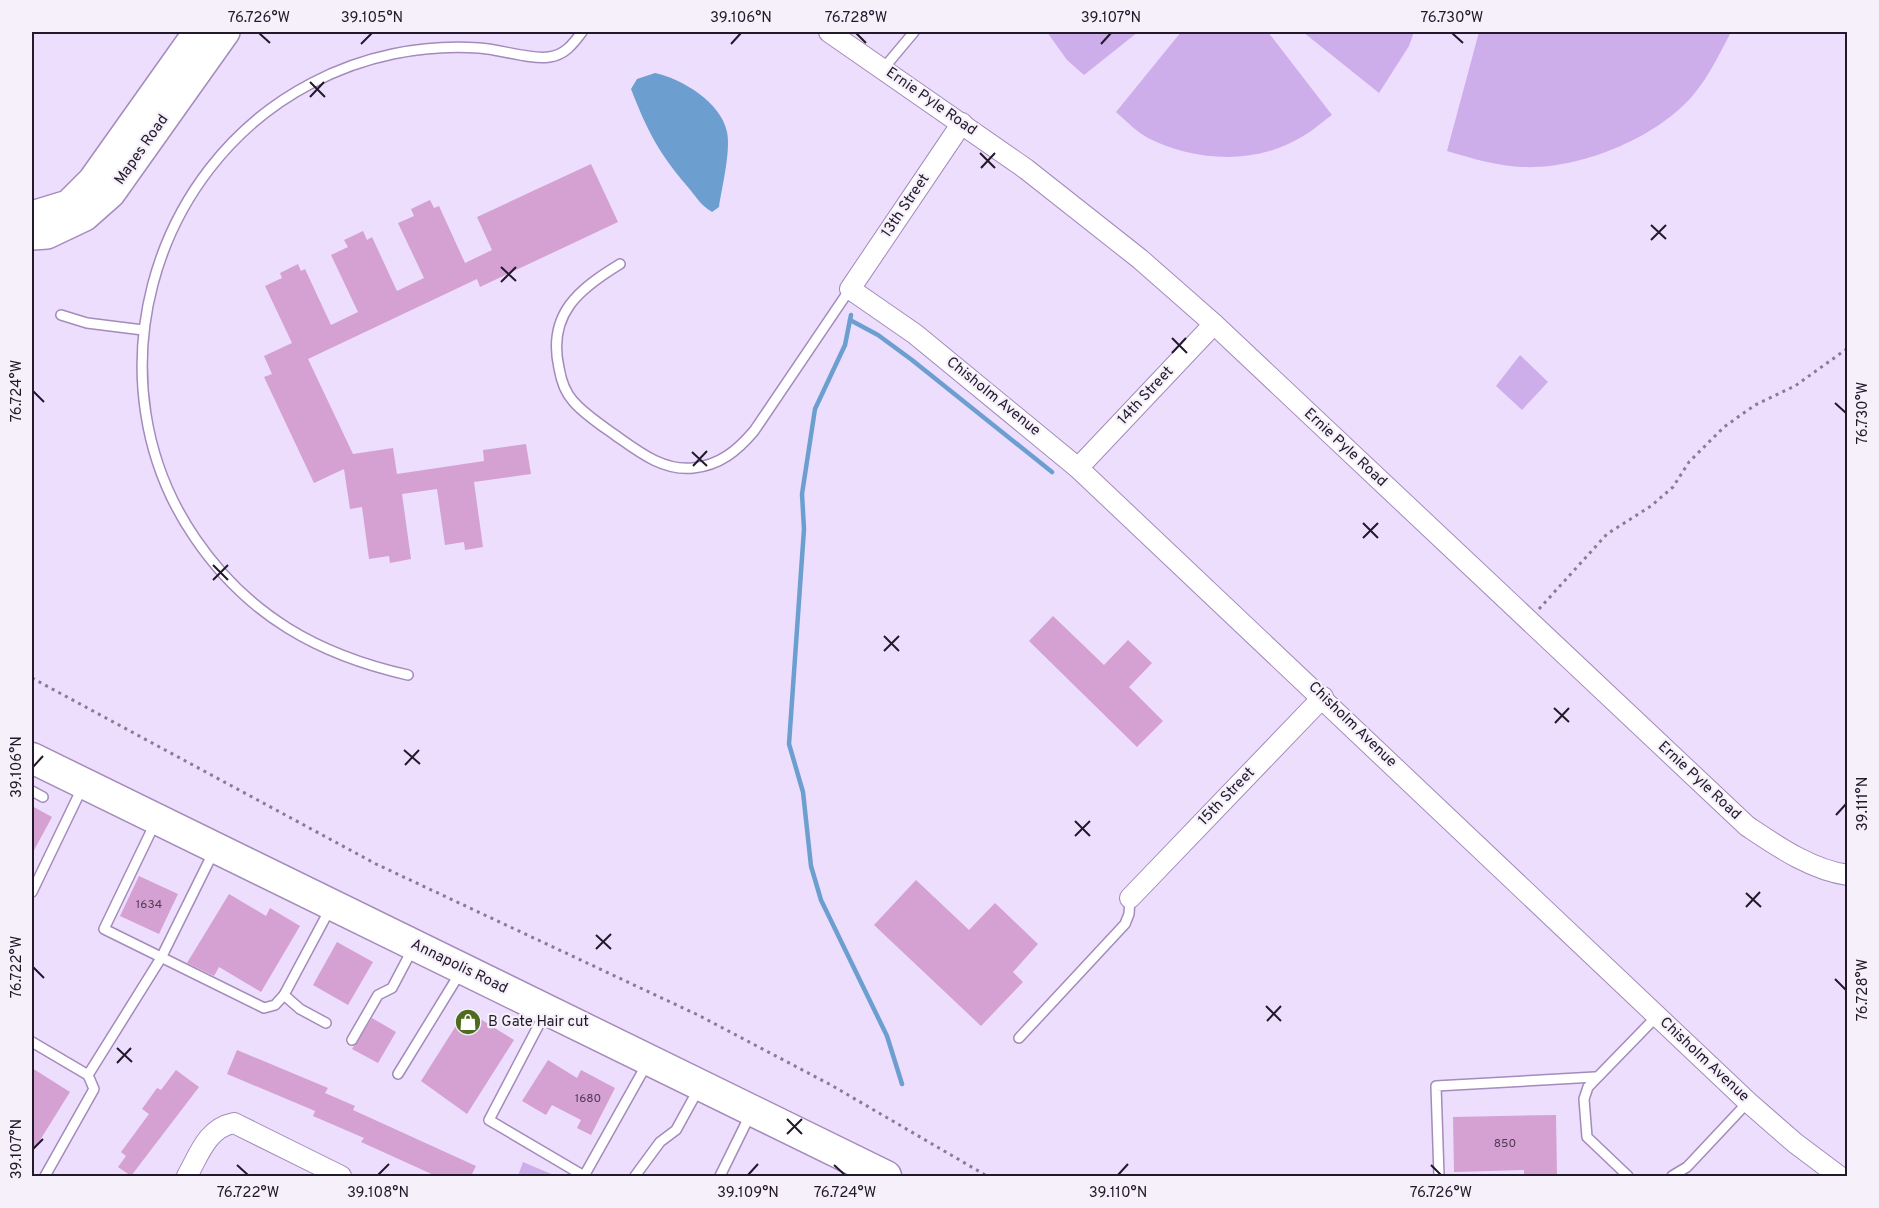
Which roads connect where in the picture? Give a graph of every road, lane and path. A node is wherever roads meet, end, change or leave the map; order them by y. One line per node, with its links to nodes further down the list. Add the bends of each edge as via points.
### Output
1 (197, 32): 8 (street, Mapes Road, via 92,180 68,204)
2 (226, 32): 9 (street, Mapes Road, via 111,194 85,217 47,234)
3 (582, 32): 14 (lane, via 565,51 547,58 457,47 373,58 328,75 276,104 225,149 186,202 163,248)
4 (829, 32): 6 (street, Ernie Pyle Road)
5 (914, 32): 6 (lane)
6 (883, 69): 7 (street, Ernie Pyle Road)
7 (962, 123): 11 (street, 13th Street); 13 (street, Ernie Pyle Road, via 1091,219)
8 (32, 215)
9 (32, 236)
10 (620, 264): 11 (lane, via 584,288 568,307 558,326 555,349 560,375 565,390 591,417 639,452 674,468 710,465 738,449)
11 (850, 289): 16 (street, Chisholm Avenue, via 978,384)
12 (61, 315): 14 (lane, via 87,323)
13 (1214, 324): 16 (street, 14th Street); 17 (street, Ernie Pyle Road)
14 (143, 330): 18 (lane, via 143,394 156,459 177,508 207,556 247,598 287,629 344,657)
15 (1848, 348): 17 (path, via 1795,386 1755,405 1724,427 1689,462 1673,487 1607,534)
16 (1078, 468): 20 (street, Chisholm Avenue)
17 (1527, 621): 27 (street, Ernie Pyle Road, via 1747,826 1804,860)
18 (408, 675)
19 (32, 678): 55 (path, via 376,864 708,1020 831,1085)
20 (1323, 697): 29 (street, 15th Street); 36 (street, Chisholm Avenue)
21 (32, 758): 22 (main road, Annapolis Road)
22 (85, 784): 25 (main road, Annapolis Road); 28 (lane)
23 (32, 791): 24 (lane)
24 (43, 797)
25 (157, 819): 26 (main road, Annapolis Road); 32 (lane, via 104,929)
26 (216, 848): 30 (main road, Annapolis Road); 32 (lane)
27 (1848, 875)
28 (32, 892)
29 (1130, 898): 38 (lane, via 1125,924)
30 (332, 905): 31 (main road, Annapolis Road); 34 (lane)
31 (415, 945): 33 (main road, Annapolis Road); 39 (lane, via 392,988 378,995)
32 (161, 958): 34 (lane, via 264,1008 275,1005); 43 (lane)
33 (463, 969): 35 (main road, Annapolis Road); 42 (lane)
34 (284, 995): 37 (lane)
35 (547, 1010): 41 (main road, Annapolis Road); 51 (lane, via 489,1120)
36 (1657, 1016): 44 (lane); 46 (street, Chisholm Avenue)
37 (326, 1023)
38 (1019, 1038)
39 (352, 1040)
40 (32, 1042): 43 (lane)
41 (649, 1060): 45 (main road, Annapolis Road); 51 (lane)
42 (398, 1074)
43 (88, 1075): 48 (lane, via 94,1089)
44 (1594, 1077): 56 (lane, via 1436,1086); 57 (lane, via 1584,1099 1587,1137)
45 (700, 1085): 47 (main road, Annapolis Road); 52 (lane, via 676,1130 660,1142)
46 (1748, 1102): 58 (lane, via 1687,1167); 59 (street, Chisholm Avenue)
47 (752, 1111): 53 (lane); 54 (main road, Annapolis Road)
48 (45, 1176)
49 (187, 1176): 50 (street, via 212,1133 222,1125 234,1123)
50 (341, 1176)
51 (584, 1176)
52 (635, 1176)
53 (720, 1176)
54 (886, 1176)
55 (987, 1176)
56 (1438, 1176)
57 (1628, 1176)
58 (1672, 1176)
59 (1839, 1176)

